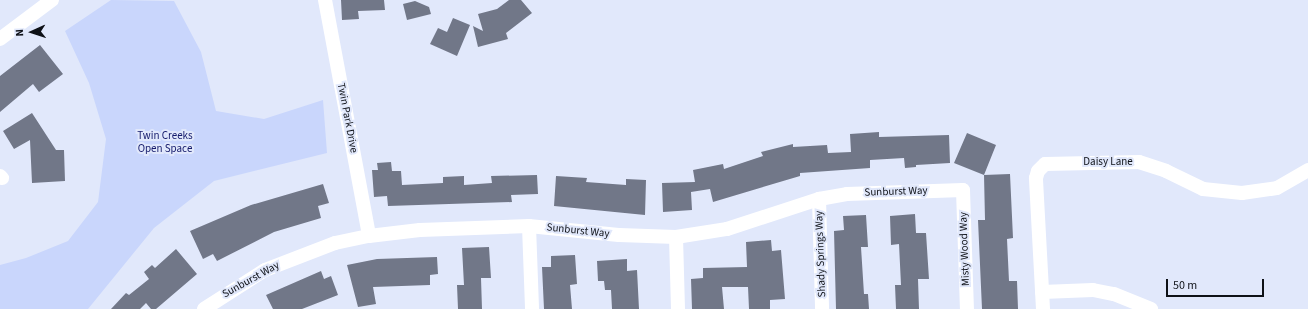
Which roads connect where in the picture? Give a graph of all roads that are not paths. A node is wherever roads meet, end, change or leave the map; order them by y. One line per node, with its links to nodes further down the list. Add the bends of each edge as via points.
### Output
1 (52, 0): 3 (street)
2 (325, 0): 8 (street, Twin Park Drive)
3 (0, 39)
4 (1308, 170): 10 (street, Daisy Lane, via 1278,188 1242,193 1203,189 1166,171 1139,162 1045,164 1038,171 1036,178)
5 (963, 190): 6 (street, Sunburst Way, via 846,194); 15 (street, Misty Wood Way)
6 (819, 199): 9 (street, Sunburst Way, via 727,229); 14 (street, Shady Springs Way)
7 (530, 226): 8 (street, Sunburst Way, via 420,230); 9 (street, Sunburst Way, via 619,235); 12 (street)
8 (369, 236): 11 (street, Sunburst Way, via 335,243 265,270)
9 (676, 236): 13 (street)
10 (1042, 292): 16 (street, Daisy Lane); 17 (street, via 1093,290 1114,294)
11 (204, 309)
12 (532, 309)
13 (678, 309)
14 (822, 309)
15 (967, 309)
16 (1043, 309)
17 (1151, 309)

